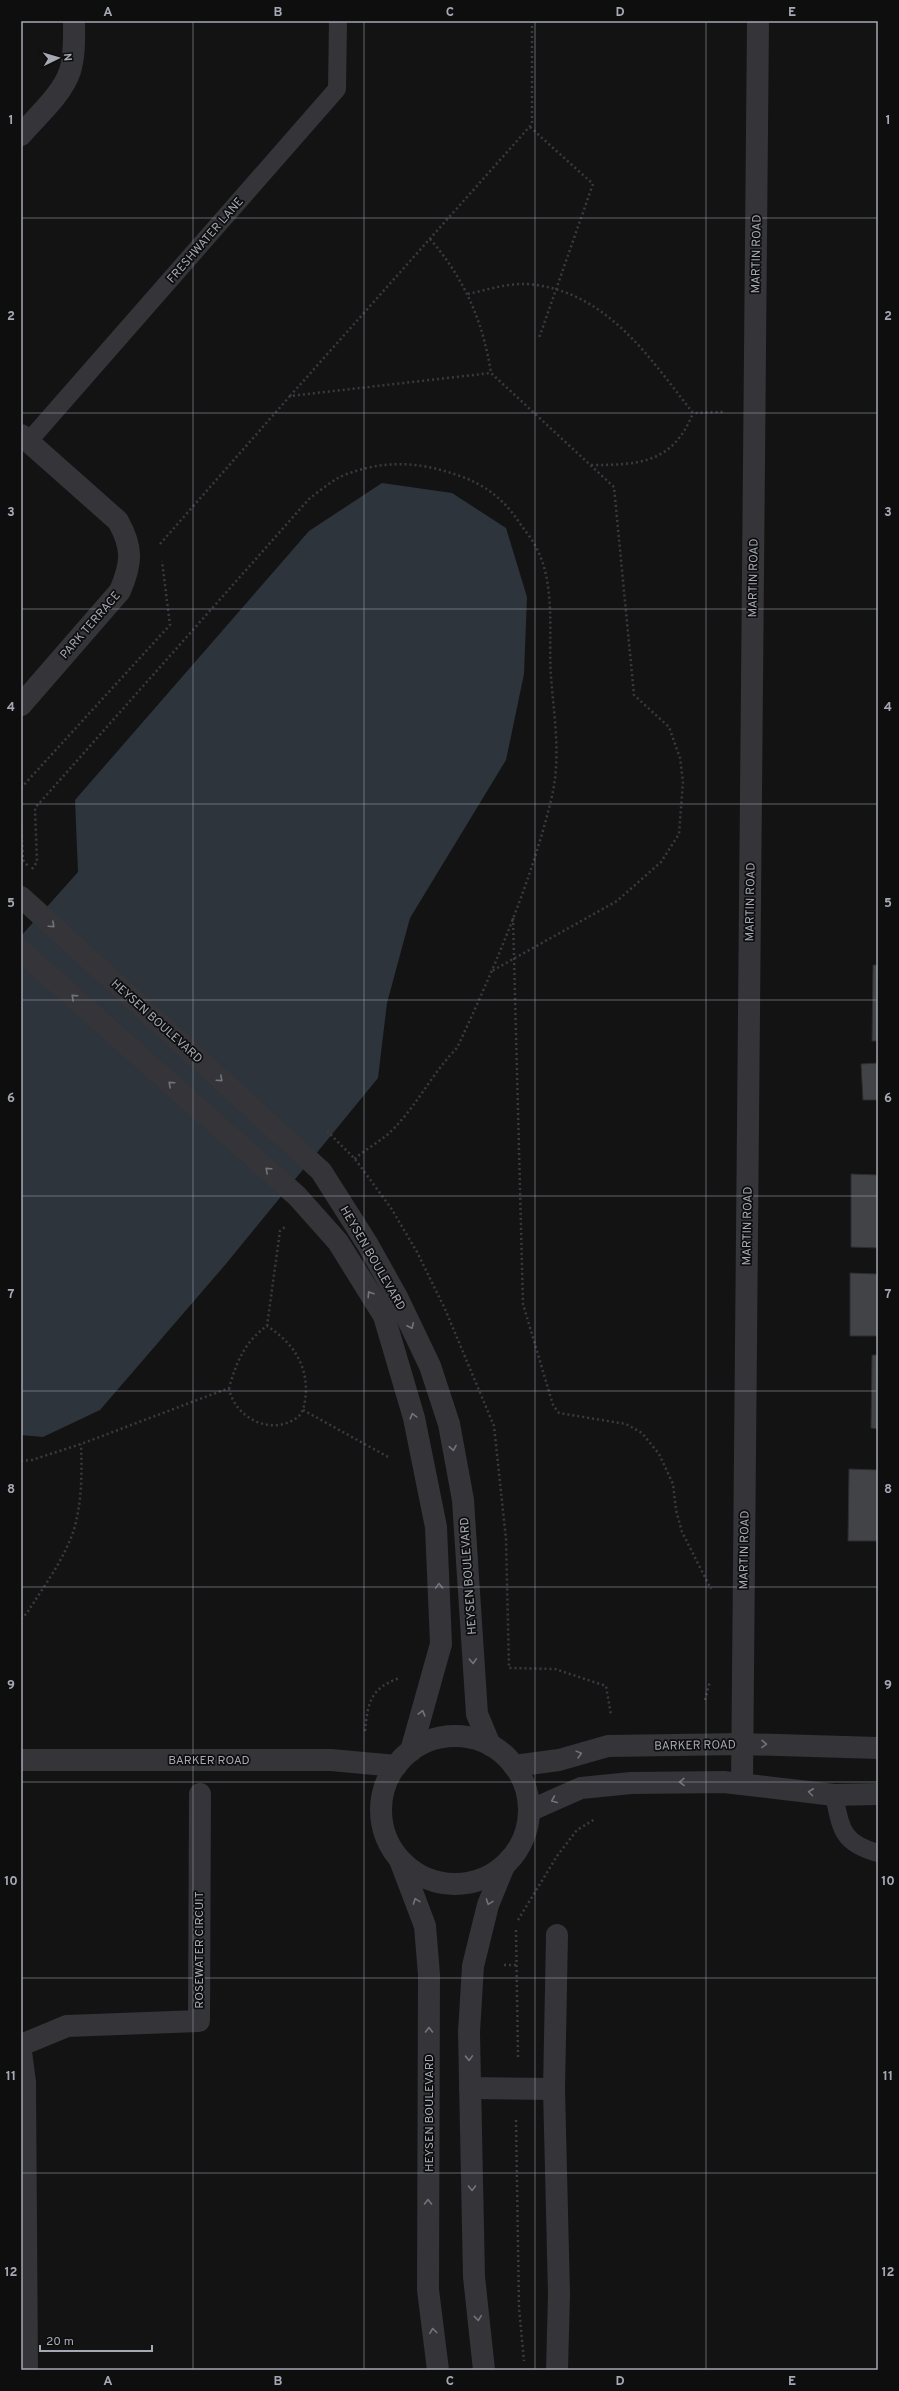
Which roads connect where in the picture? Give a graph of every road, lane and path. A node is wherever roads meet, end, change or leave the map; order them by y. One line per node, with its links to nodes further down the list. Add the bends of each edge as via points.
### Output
1 (74, 21): 6 (street, via 70,71 64,84)
2 (338, 21): 15 (lane, FRESHWATER LANE, via 338,89)
3 (532, 21): 5 (path)
4 (758, 21): 13 (street, MARTIN ROAD)
5 (530, 127): 7 (path); 8 (path, via 592,184)
6 (21, 135)
7 (430, 239): 9 (path, via 447,259); 12 (path)
8 (556, 288): 9 (path, via 526,284); 10 (path); 14 (path, via 592,304 638,343)
9 (468, 294): 11 (path, via 486,345)
10 (539, 338)
11 (491, 373): 12 (path); 16 (path)
12 (290, 396): 17 (path, via 160,544)
13 (755, 410): 14 (path); 42 (street, MARTIN ROAD)
14 (693, 413): 16 (path, via 687,428 670,449 651,460 634,464)
15 (25, 439): 19 (street, PARK TERRACE, via 118,521 131,555 128,572 120,591)
16 (591, 466): 25 (path, via 614,487 634,695 670,727 680,758 683,782 679,834 661,862 617,901)
17 (161, 551)
18 (162, 557): 20 (path, via 170,625)
19 (21, 705)
20 (21, 788)
21 (21, 825): 23 (path, via 23,860 32,870 37,862 35,808 309,499 339,477 372,466 392,463 439,469 487,488 510,508 538,550 545,568 550,609 556,764 552,794 531,867)
22 (22, 898): 29 (street, HEYSEN BOULEVARD, one-way to 29)
23 (512, 916): 25 (path); 26 (path)
24 (21, 951): 30 (street, HEYSEN BOULEVARD, one-way to 24)
25 (513, 961): 26 (path); 37 (path, via 523,1304 553,1405 559,1413 626,1424 642,1434 658,1454 673,1484 682,1532)
26 (490, 972): 28 (path, via 457,1048 387,1135)
27 (346, 1148): 28 (path)
28 (355, 1159): 29 (path); 44 (path, via 391,1208 417,1252 445,1309 494,1426 506,1539 509,1668 555,1669 606,1686)
29 (324, 1177): 43 (street, HEYSEN BOULEVARD, one-way to 43, via 368,1245 397,1297 430,1366 449,1424 463,1500 477,1714)
30 (301, 1201): 31 (path, via 280,1231); 46 (street, HEYSEN BOULEVARD, one-way to 30, via 441,1644 435,1519 414,1418 384,1316 338,1242)
31 (267, 1326): 32 (path, via 253,1338 239,1357); 33 (path, via 281,1335 296,1352 303,1367 306,1393)
32 (229, 1388): 33 (path, via 235,1405 244,1415 256,1422 267,1425 281,1424 295,1419); 34 (path)
33 (303, 1410): 35 (path, via 390,1458)
34 (81, 1444): 36 (path, via 32,1460); 38 (path, via 82,1485 74,1528 56,1568)
35 (397, 1458)
36 (21, 1461)
37 (715, 1596)
38 (21, 1619)
39 (712, 1673): 41 (path)
40 (402, 1676): 48 (path, via 382,1684 368,1705)
41 (705, 1700)
42 (742, 1744): 44 (street, BARKER ROAD); 45 (street, BARKER ROAD, one-way to 45); 52 (street, MARTIN ROAD)
43 (490, 1745): 46 (street, via 470,1738 450,1737 429,1741); 50 (street)
44 (616, 1746): 50 (street, BARKER ROAD, one-way to 44, via 559,1760)
45 (878, 1748)
46 (411, 1751): 49 (street)
47 (21, 1760): 48 (street, BARKER ROAD, via 331,1760)
48 (362, 1763): 49 (street, BARKER ROAD)
49 (396, 1766): 58 (street, via 386,1784 382,1804 383,1824 389,1843)
50 (514, 1766): 56 (street, via 522,1779)
51 (618, 1784): 52 (street, one-way to 51); 56 (street, one-way to 56, via 581,1788); 64 (path, via 615,1806 578,1830 557,1856 516,1924)
52 (742, 1784): 55 (street, one-way to 52)
53 (200, 1794): 61 (street, ROSEWATER CIRCUIT, via 199,2021 67,2026)
54 (878, 1794): 55 (street)
55 (834, 1795): 57 (lane, via 839,1824 844,1834 855,1845)
56 (529, 1810): 59 (street, via 526,1831 517,1850)
57 (878, 1853)
58 (400, 1860): 59 (street, via 432,1881 451,1884 470,1883 482,1879); 68 (street, HEYSEN BOULEVARD, one-way to 58, via 428,2290 428,1975 425,1926)
59 (504, 1866): 63 (street, one-way to 63, via 488,1905 473,1966 469,2032)
60 (557, 1935): 65 (street)
61 (21, 2045)
62 (21, 2052): 67 (street, via 25,2082)
63 (470, 2088): 64 (street); 69 (street, one-way to 69, via 474,2277)
64 (517, 2089): 65 (street); 66 (path, via 519,2308)
65 (554, 2089): 70 (street, via 559,2294)
66 (524, 2362)
67 (27, 2370)
68 (438, 2370)
69 (484, 2370)
70 (558, 2370)

